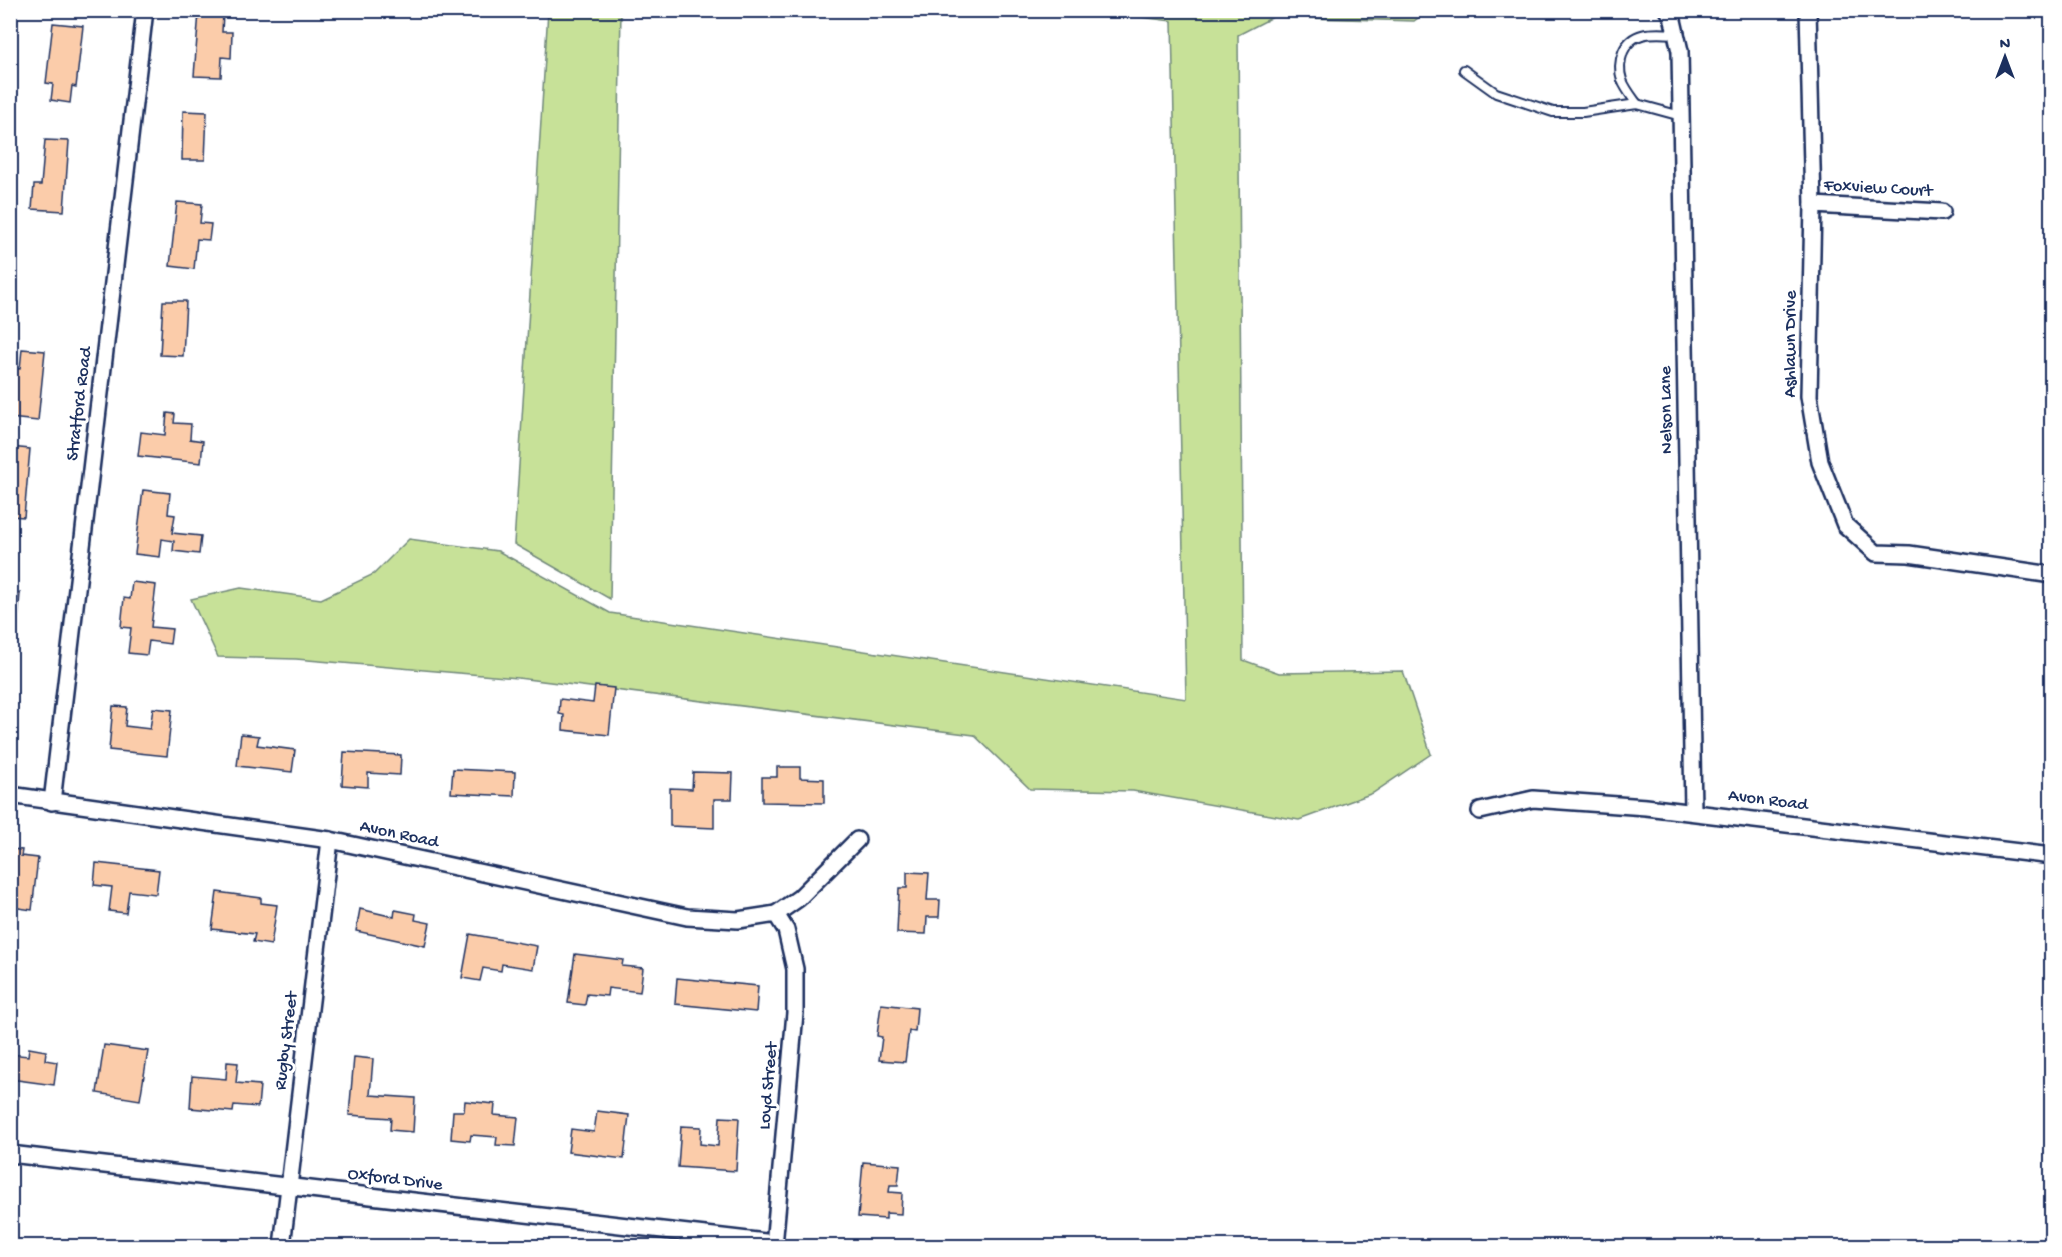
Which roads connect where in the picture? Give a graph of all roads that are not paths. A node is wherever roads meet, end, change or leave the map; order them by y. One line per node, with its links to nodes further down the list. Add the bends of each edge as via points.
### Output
1 (145, 10): 12 (street, Stratford Road)
2 (1668, 10): 4 (street, Nelson Lane)
3 (1808, 10): 8 (street, Ashlawn Drive)
4 (1677, 34): 6 (lane, via 1637,35 1626,46 1620,61 1622,80); 7 (street, Nelson Lane)
5 (1464, 70): 6 (lane, via 1496,93 1553,112)
6 (1637, 104): 7 (lane)
7 (1681, 116): 14 (street, Nelson Lane)
8 (1813, 205): 9 (street, Foxview Court); 10 (street, Ashlawn Drive, via 1809,396 1820,462 1845,525 1876,553)
9 (1942, 212)
10 (2052, 574)
11 (10, 795): 12 (street, Avon Road)
12 (52, 802): 15 (street, Avon Road)
13 (1480, 811): 14 (street, Avon Road, via 1533,799)
14 (1693, 811): 17 (street, Avon Road)
15 (330, 840): 18 (street, Avon Road, via 687,918 738,920); 20 (street, Rugby Street)
16 (857, 840): 18 (street, Avon Road, via 800,897)
17 (2052, 856)
18 (776, 914): 21 (street, Loyd Street, via 786,930 795,969 795,1013)
19 (10, 1154): 20 (street, Oxford Drive)
20 (289, 1187): 21 (street, Oxford Drive); 22 (street, Rugby Street)
21 (774, 1245)
22 (282, 1246)

